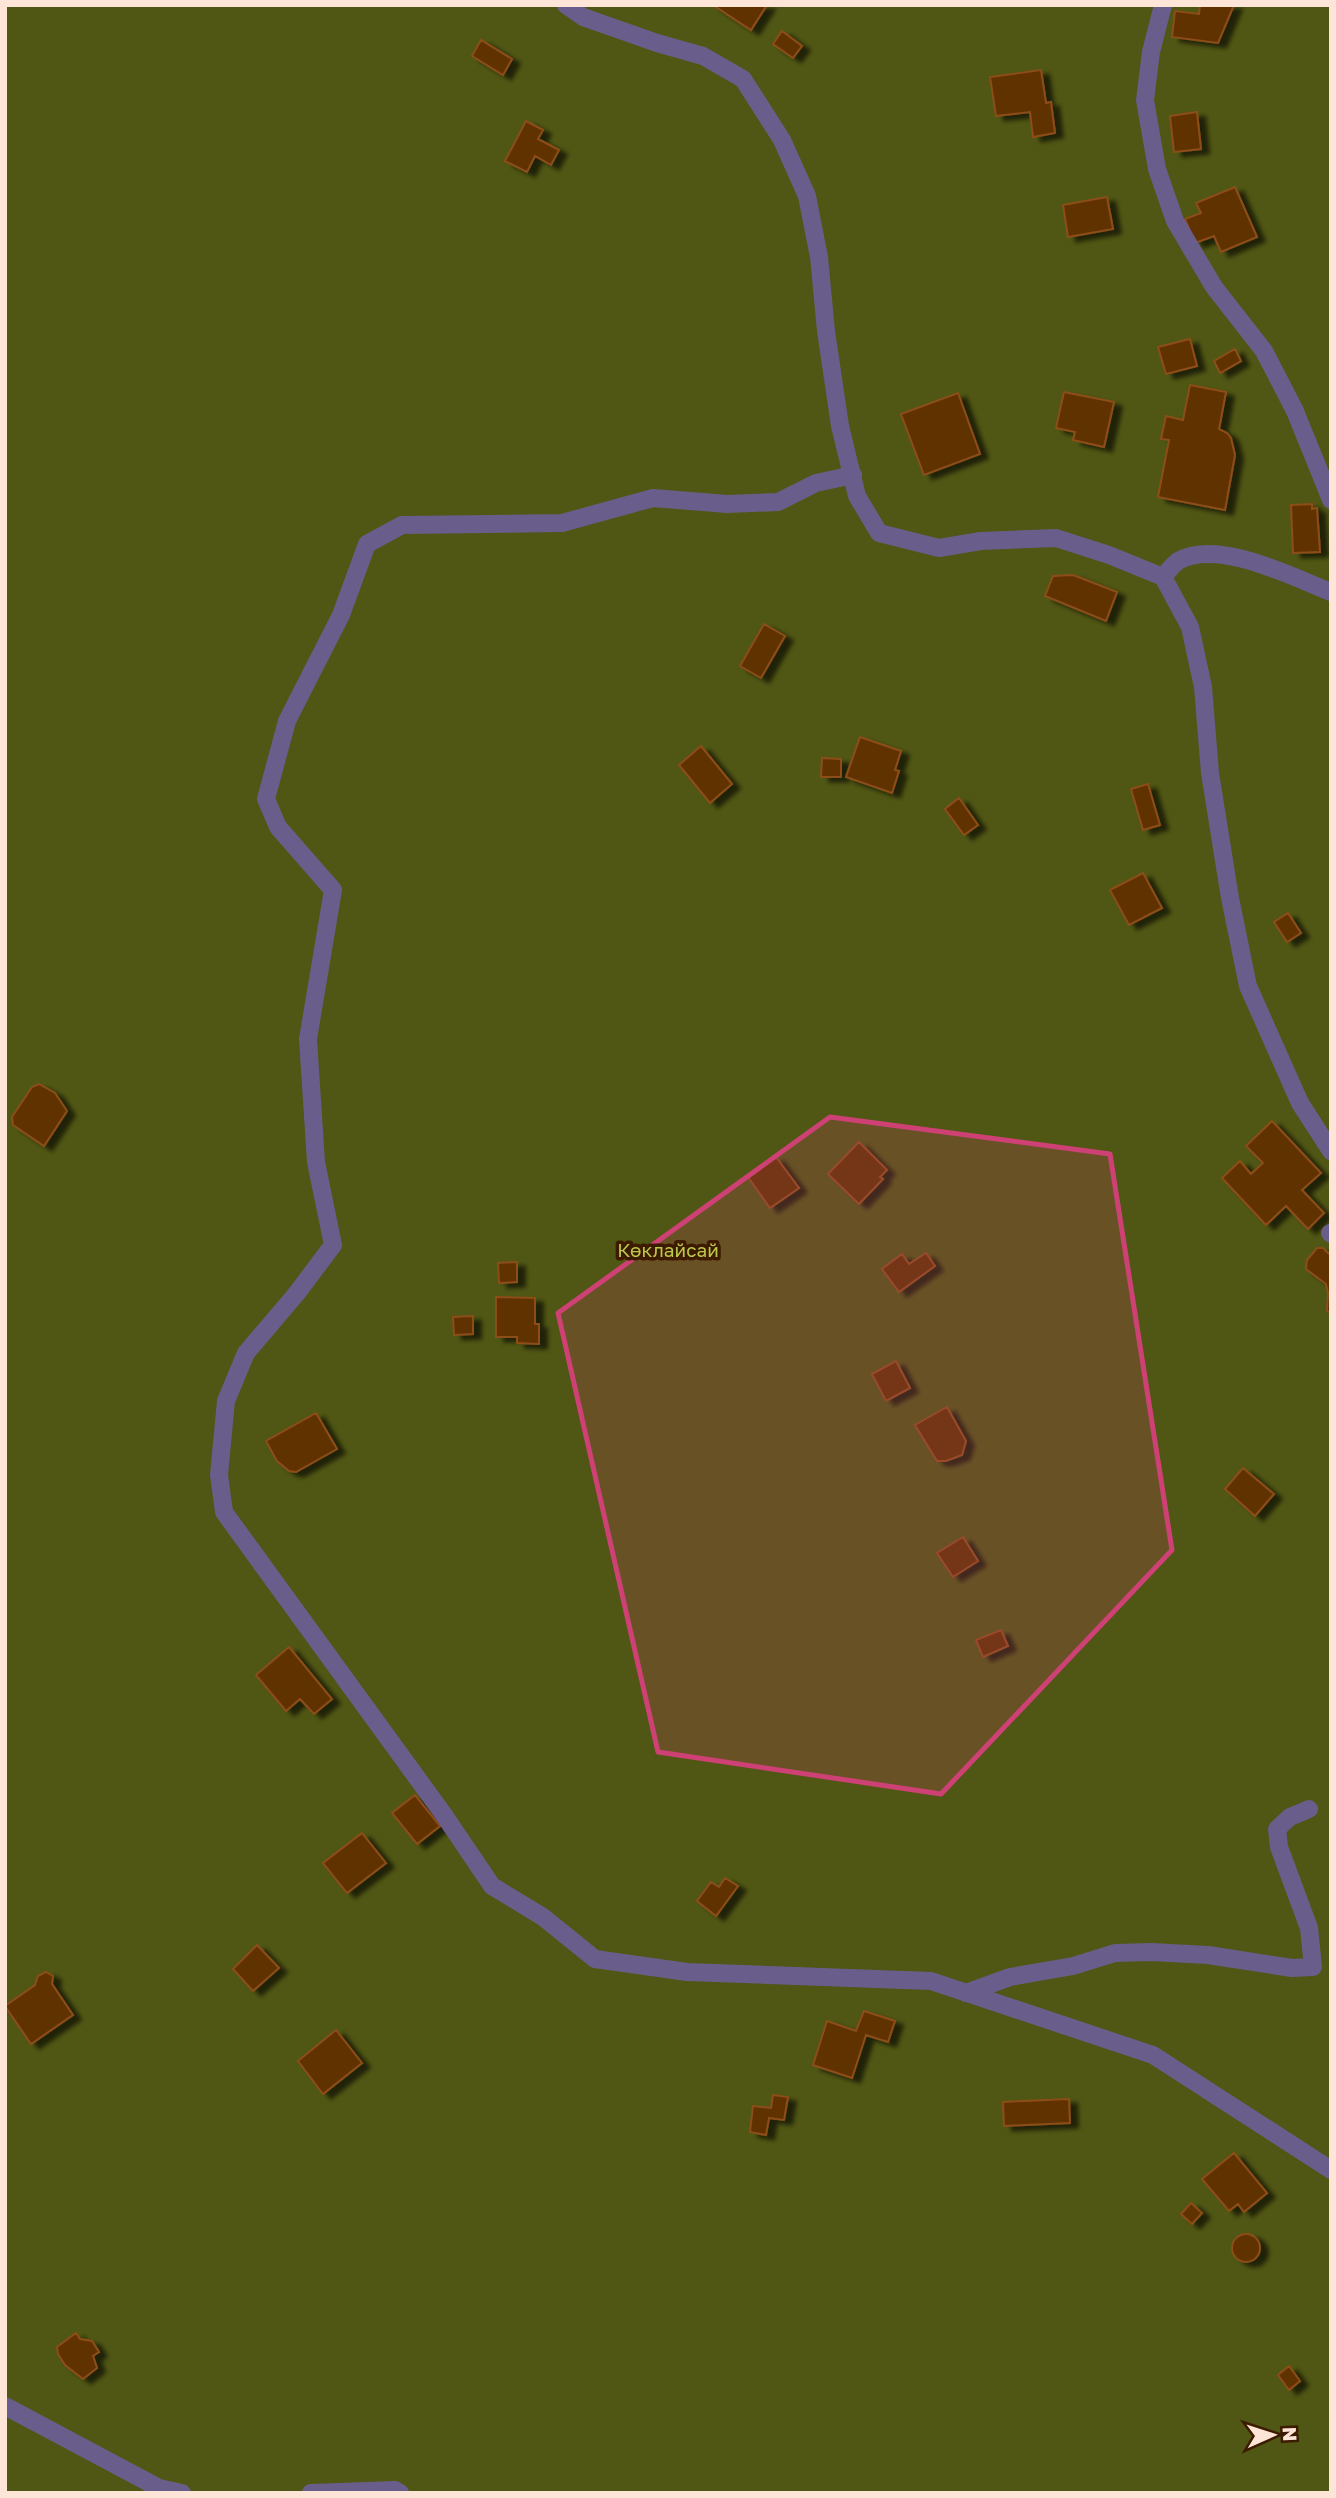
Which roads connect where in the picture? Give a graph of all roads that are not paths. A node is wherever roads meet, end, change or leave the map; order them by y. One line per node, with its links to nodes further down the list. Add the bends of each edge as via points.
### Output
1 (566, 5): 3 (street, via 583,17 703,56 743,79 782,140 807,196 840,426)
2 (1163, 5): 4 (street, via 1145,100 1157,169 1175,221 1214,287 1264,351)
3 (852, 475): 5 (street, via 879,533 939,548 1056,538); 9 (street, via 816,483 778,502 727,504 653,498 562,523 402,525 367,544 341,615 286,721 265,799 278,827 333,890 308,1039 316,1162 333,1245 246,1353 226,1401 219,1475 224,1512 492,1886 543,1917 594,1959 687,1972 931,1981)
4 (1331, 499)
5 (1163, 577): 6 (street, via 1178,561 1203,554 1245,559); 7 (street, via 1190,627 1203,687 1210,773 1248,986 1300,1103)
6 (1331, 592)
7 (1331, 1151)
8 (1309, 1809): 9 (street, via 1277,1829 1279,1847 1309,1928 1313,1967 1292,1969 1208,1955 1115,1953 1010,1977)
9 (966, 1993): 10 (street, via 1153,2055)
10 (1331, 2170)
11 (5, 2406): 12 (street, via 159,2488)
12 (182, 2493)
13 (311, 2493): 14 (street)
14 (400, 2493)

